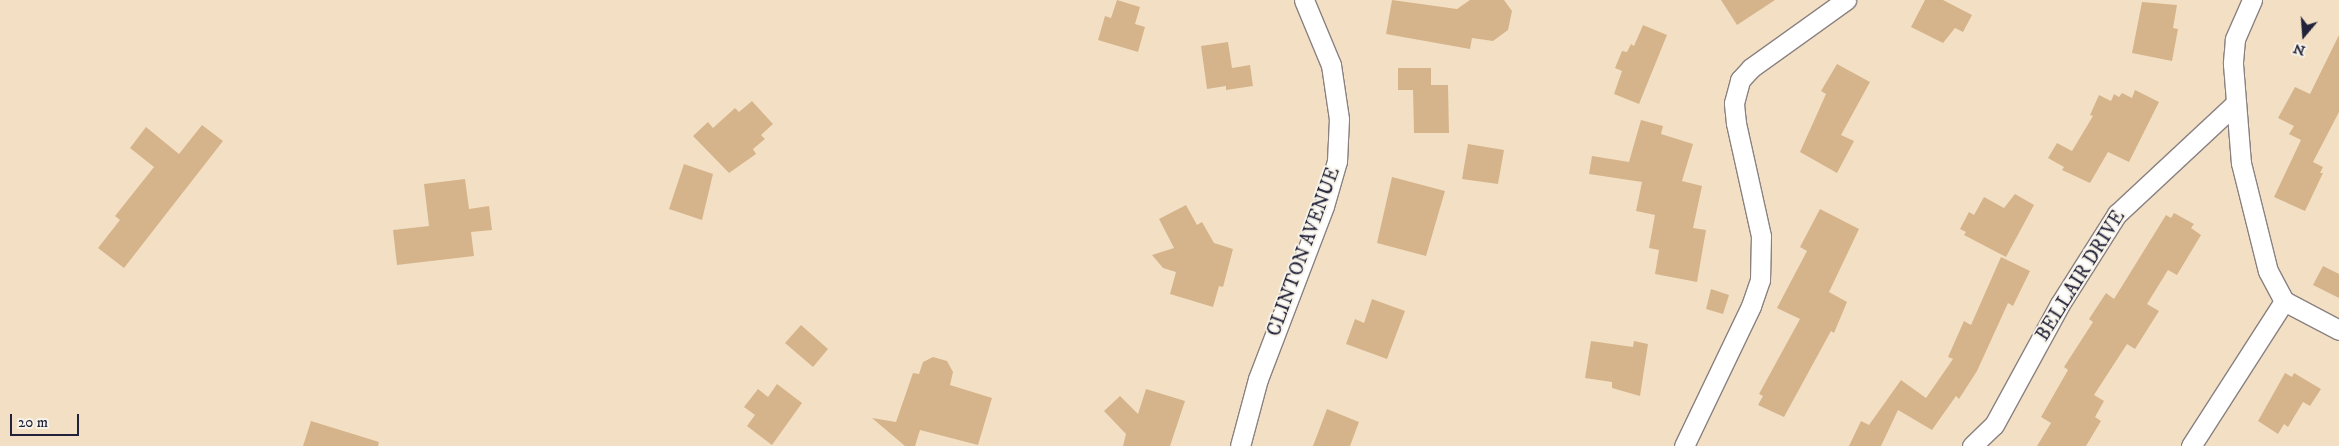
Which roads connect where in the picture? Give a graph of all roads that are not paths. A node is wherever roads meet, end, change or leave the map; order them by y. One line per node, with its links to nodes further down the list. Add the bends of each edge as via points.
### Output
1 (1304, 0): 7 (street, CLINTON AVENUE, via 1331,65 1339,119 1337,162 1324,206 1258,379)
2 (1846, 0): 8 (street, via 1751,68 1740,80 1734,102 1736,123 1761,236 1760,280 1751,306)
3 (2252, 0): 4 (street, via 2235,39)
4 (2235, 104): 5 (street, via 2242,164 2255,229 2268,271); 9 (street, BELLAIR DRIVE, via 2117,214 2052,318 1999,417)
5 (2284, 301): 6 (street); 10 (street)
6 (2339, 330)
7 (1240, 446)
8 (1684, 446)
9 (1972, 446)
10 (2191, 446)

